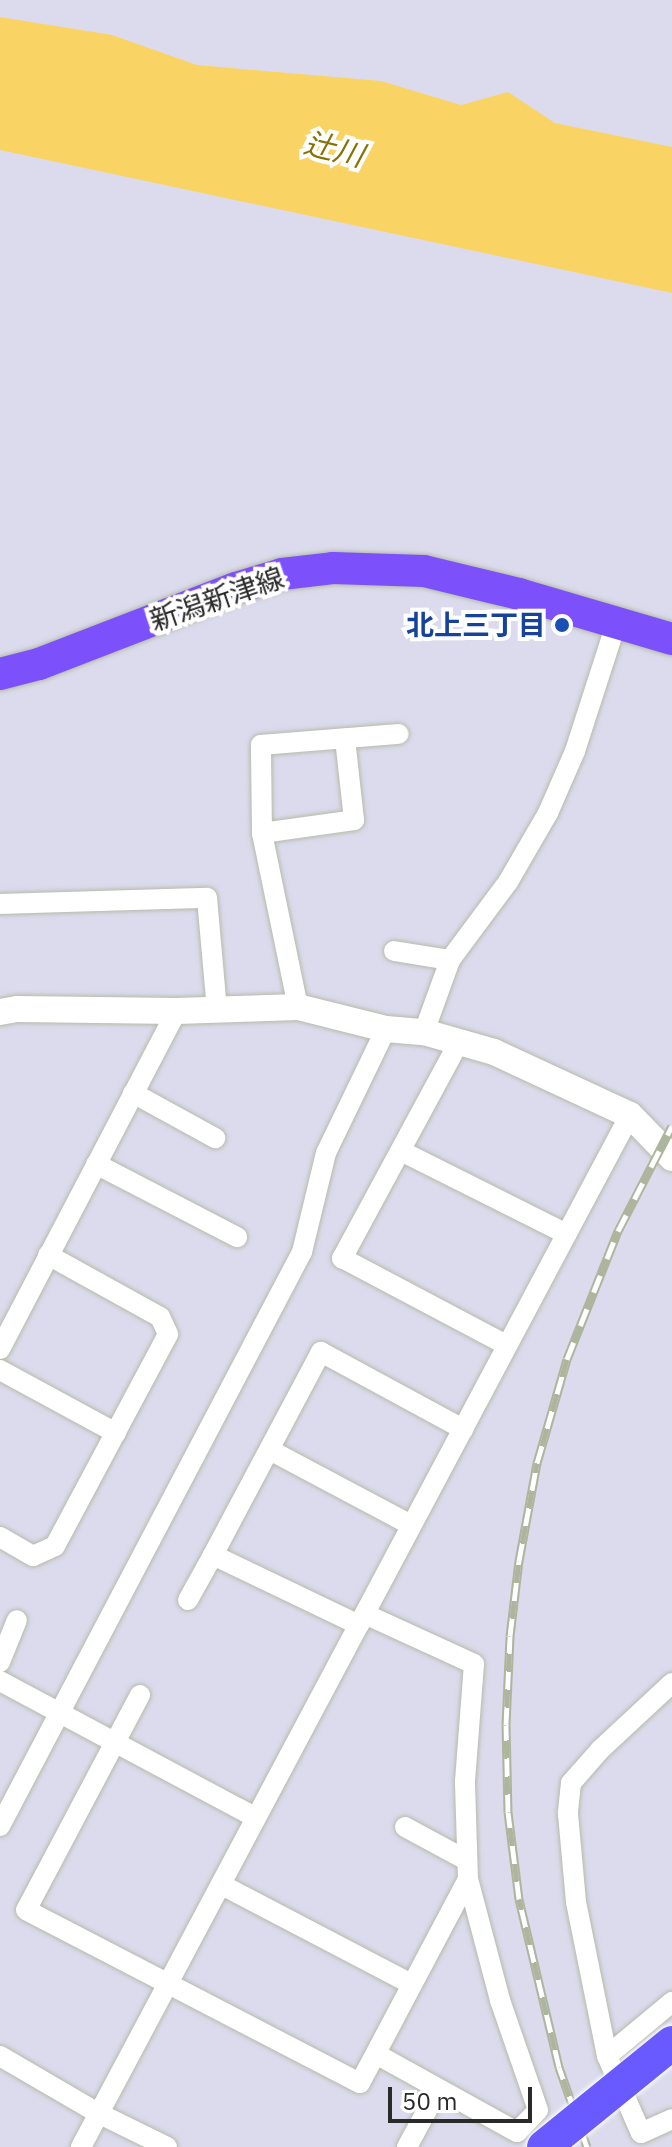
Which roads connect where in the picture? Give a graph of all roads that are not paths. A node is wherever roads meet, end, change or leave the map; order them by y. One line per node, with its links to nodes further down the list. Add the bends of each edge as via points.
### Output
1 (616, 624): 2 (main road, 新潟新津線); 3 (main road, 新潟新津線, via 424,571 333,568 282,574 236,588); 9 (street, via 575,751 548,813 508,882)
2 (672, 639)
3 (0, 674)
4 (399, 734): 5 (street)
5 (345, 738): 6 (street, via 261,745); 6 (street, via 354,820)
6 (262, 833): 10 (street)
7 (0, 904): 11 (street, via 207,898)
8 (394, 951): 9 (street)
9 (450, 960): 15 (street)
10 (298, 1007): 11 (street); 14 (street)
11 (217, 1010): 12 (street)
12 (177, 1011): 13 (street); 17 (street)
13 (0, 1012)
14 (386, 1029): 15 (street); 42 (street, via 326,1153 302,1252)
15 (424, 1032): 16 (street)
16 (459, 1042): 18 (street, via 494,1052); 20 (street)
17 (133, 1093): 19 (street); 22 (street)
18 (630, 1115): 21 (street); 23 (street)
19 (215, 1138)
20 (403, 1152): 23 (street); 26 (street, via 342,1258)
21 (672, 1158)
22 (96, 1164): 24 (street); 25 (street)
23 (567, 1234): 26 (street)
24 (237, 1237)
25 (48, 1255): 27 (street); 30 (street, via 160,1317 168,1334)
26 (506, 1345): 29 (street)
27 (0, 1349)
28 (0, 1370): 30 (street)
29 (463, 1429): 31 (street, via 321,1352); 32 (street)
30 (116, 1433): 33 (street, via 55,1546 33,1556)
31 (270, 1450): 32 (street); 34 (street)
32 (411, 1525): 36 (street)
33 (0, 1537)
34 (213, 1555): 35 (street); 36 (street)
35 (188, 1600)
36 (362, 1619): 44 (street); 47 (street, via 474,1664 465,1781)
37 (17, 1620): 38 (street)
38 (0, 1662)
39 (0, 1681): 42 (street)
40 (672, 1683): 55 (street, via 571,1783 568,1814 576,1902)
41 (140, 1695): 43 (street)
42 (60, 1711): 43 (street); 45 (street)
43 (114, 1742): 44 (street); 49 (street, via 26,1910)
44 (255, 1817): 48 (street)
45 (0, 1826)
46 (405, 1827): 47 (street)
47 (467, 1870): 50 (street); 57 (street, via 500,2000 538,2110 517,2132)
48 (222, 1885): 49 (street); 50 (street)
49 (168, 1984): 53 (street, via 360,2083); 58 (street)
50 (411, 1984): 53 (street)
51 (672, 2002): 55 (street)
52 (672, 2043): 64 (highway, bridge)
53 (376, 2054): 57 (street)
54 (0, 2056): 58 (street)
55 (607, 2056): 60 (street)
56 (672, 2073): 65 (highway)
57 (438, 2090): 63 (street)
58 (98, 2113): 61 (street); 62 (street)
59 (672, 2119): 60 (street)
60 (640, 2140)
61 (81, 2147)
62 (167, 2147)
63 (407, 2147)
64 (544, 2147)
65 (581, 2147)

